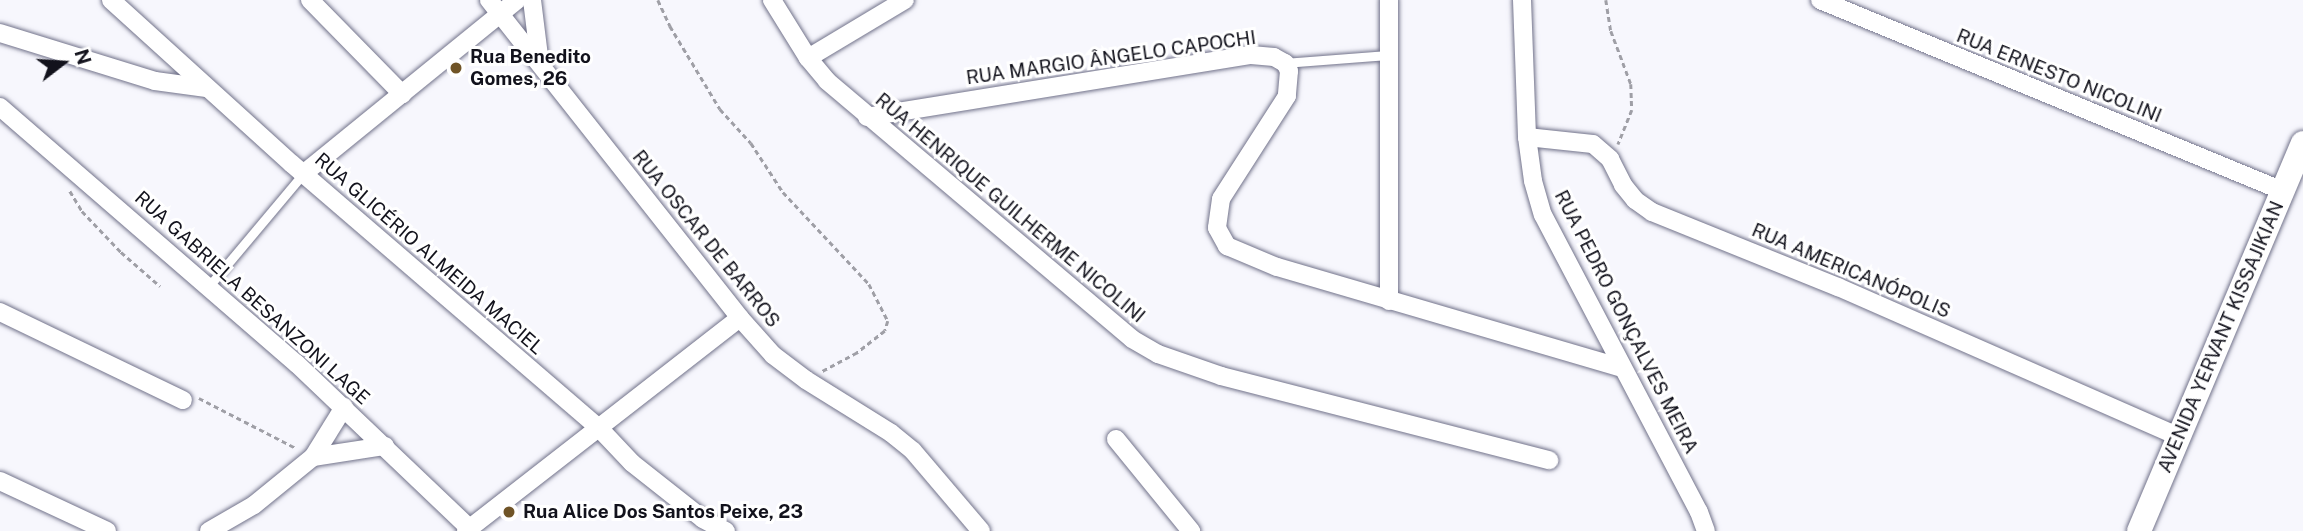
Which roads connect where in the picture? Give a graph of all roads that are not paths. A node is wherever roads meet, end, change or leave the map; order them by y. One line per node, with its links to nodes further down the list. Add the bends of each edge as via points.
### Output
1 (111, 0): 16 (street, RUA GLICÉRIO ALMEIDA MACIEL)
2 (310, 0): 17 (street)
3 (517, 0): 10 (street)
4 (532, 0): 15 (street)
5 (772, 0): 13 (street, RUA HENRIQUE GUILHERME NICOLINI)
6 (905, 0): 13 (street)
7 (1390, 0): 12 (street)
8 (1522, 0): 20 (street, RUA PEDRO GONÇALVES MEIRA)
9 (1820, 0): 23 (street, RUA ERNESTO NICOLINI)
10 (494, 7): 15 (street, RUA OSCAR DE BARROS); 17 (street)
11 (0, 33): 16 (street, via 155,81)
12 (1390, 55): 14 (lane); 25 (street)
13 (808, 58): 19 (street, RUA HENRIQUE GUILHERME NICOLINI)
14 (1285, 63): 19 (street, RUA MARGIO ÂNGELO CAPOCHI, via 1275,57 1251,55); 25 (street, via 1290,81 1287,96 1221,199 1220,238 1243,255)
15 (540, 64): 27 (street, RUA OSCAR DE BARROS)
16 (207, 88): 22 (street, RUA GLICÉRIO ALMEIDA MACIEL)
17 (402, 93): 22 (street)
18 (0, 107): 24 (street, RUA GABRIELA BESANZONI LAGE)
19 (867, 117): 36 (street, RUA HENRIQUE GUILHERME NICOLINI, via 1110,322 1158,354 1306,400)
20 (1527, 137): 28 (street, RUA PEDRO GONÇALVES MEIRA, via 1543,215); 32 (street, RUA AMERICANÓPOLIS, via 1593,144 1610,159 1635,200 1652,212 1838,287)
21 (2303, 143): 23 (main road, AVENIDA YERVANT KISSAJIKIAN)
22 (303, 174): 24 (lane); 31 (street, RUA GLICÉRIO ALMEIDA MACIEL)
23 (2283, 191): 32 (main road, AVENIDA YERVANT KISSAJIKIAN)
24 (209, 286): 30 (street, RUA GABRIELA BESANZONI LAGE)
25 (1389, 301): 28 (street)
26 (0, 312): 29 (street)
27 (740, 318): 31 (street); 42 (street, RUA OSCAR DE BARROS, via 773,355 913,450)
28 (1622, 368): 44 (street, RUA PEDRO GONÇALVES MEIRA)
29 (183, 400)
30 (344, 407): 34 (street, RUA GABRIELA BESANZONI LAGE); 35 (street)
31 (599, 428): 38 (street); 41 (street, RUA GLICÉRIO ALMEIDA MACIEL, via 667,493)
32 (2178, 436): 45 (main road, AVENIDA YERVANT KISSAJIKIAN)
33 (1116, 439): 43 (street)
34 (385, 446): 35 (street); 38 (street, RUA GABRIELA BESANZONI LAGE)
35 (313, 457): 40 (street, via 254,505)
36 (1549, 460)
37 (0, 481): 39 (street)
38 (468, 530)
39 (107, 531)
40 (209, 531)
41 (726, 531)
42 (981, 531)
43 (1191, 531)
44 (1706, 531)
45 (2139, 531)

